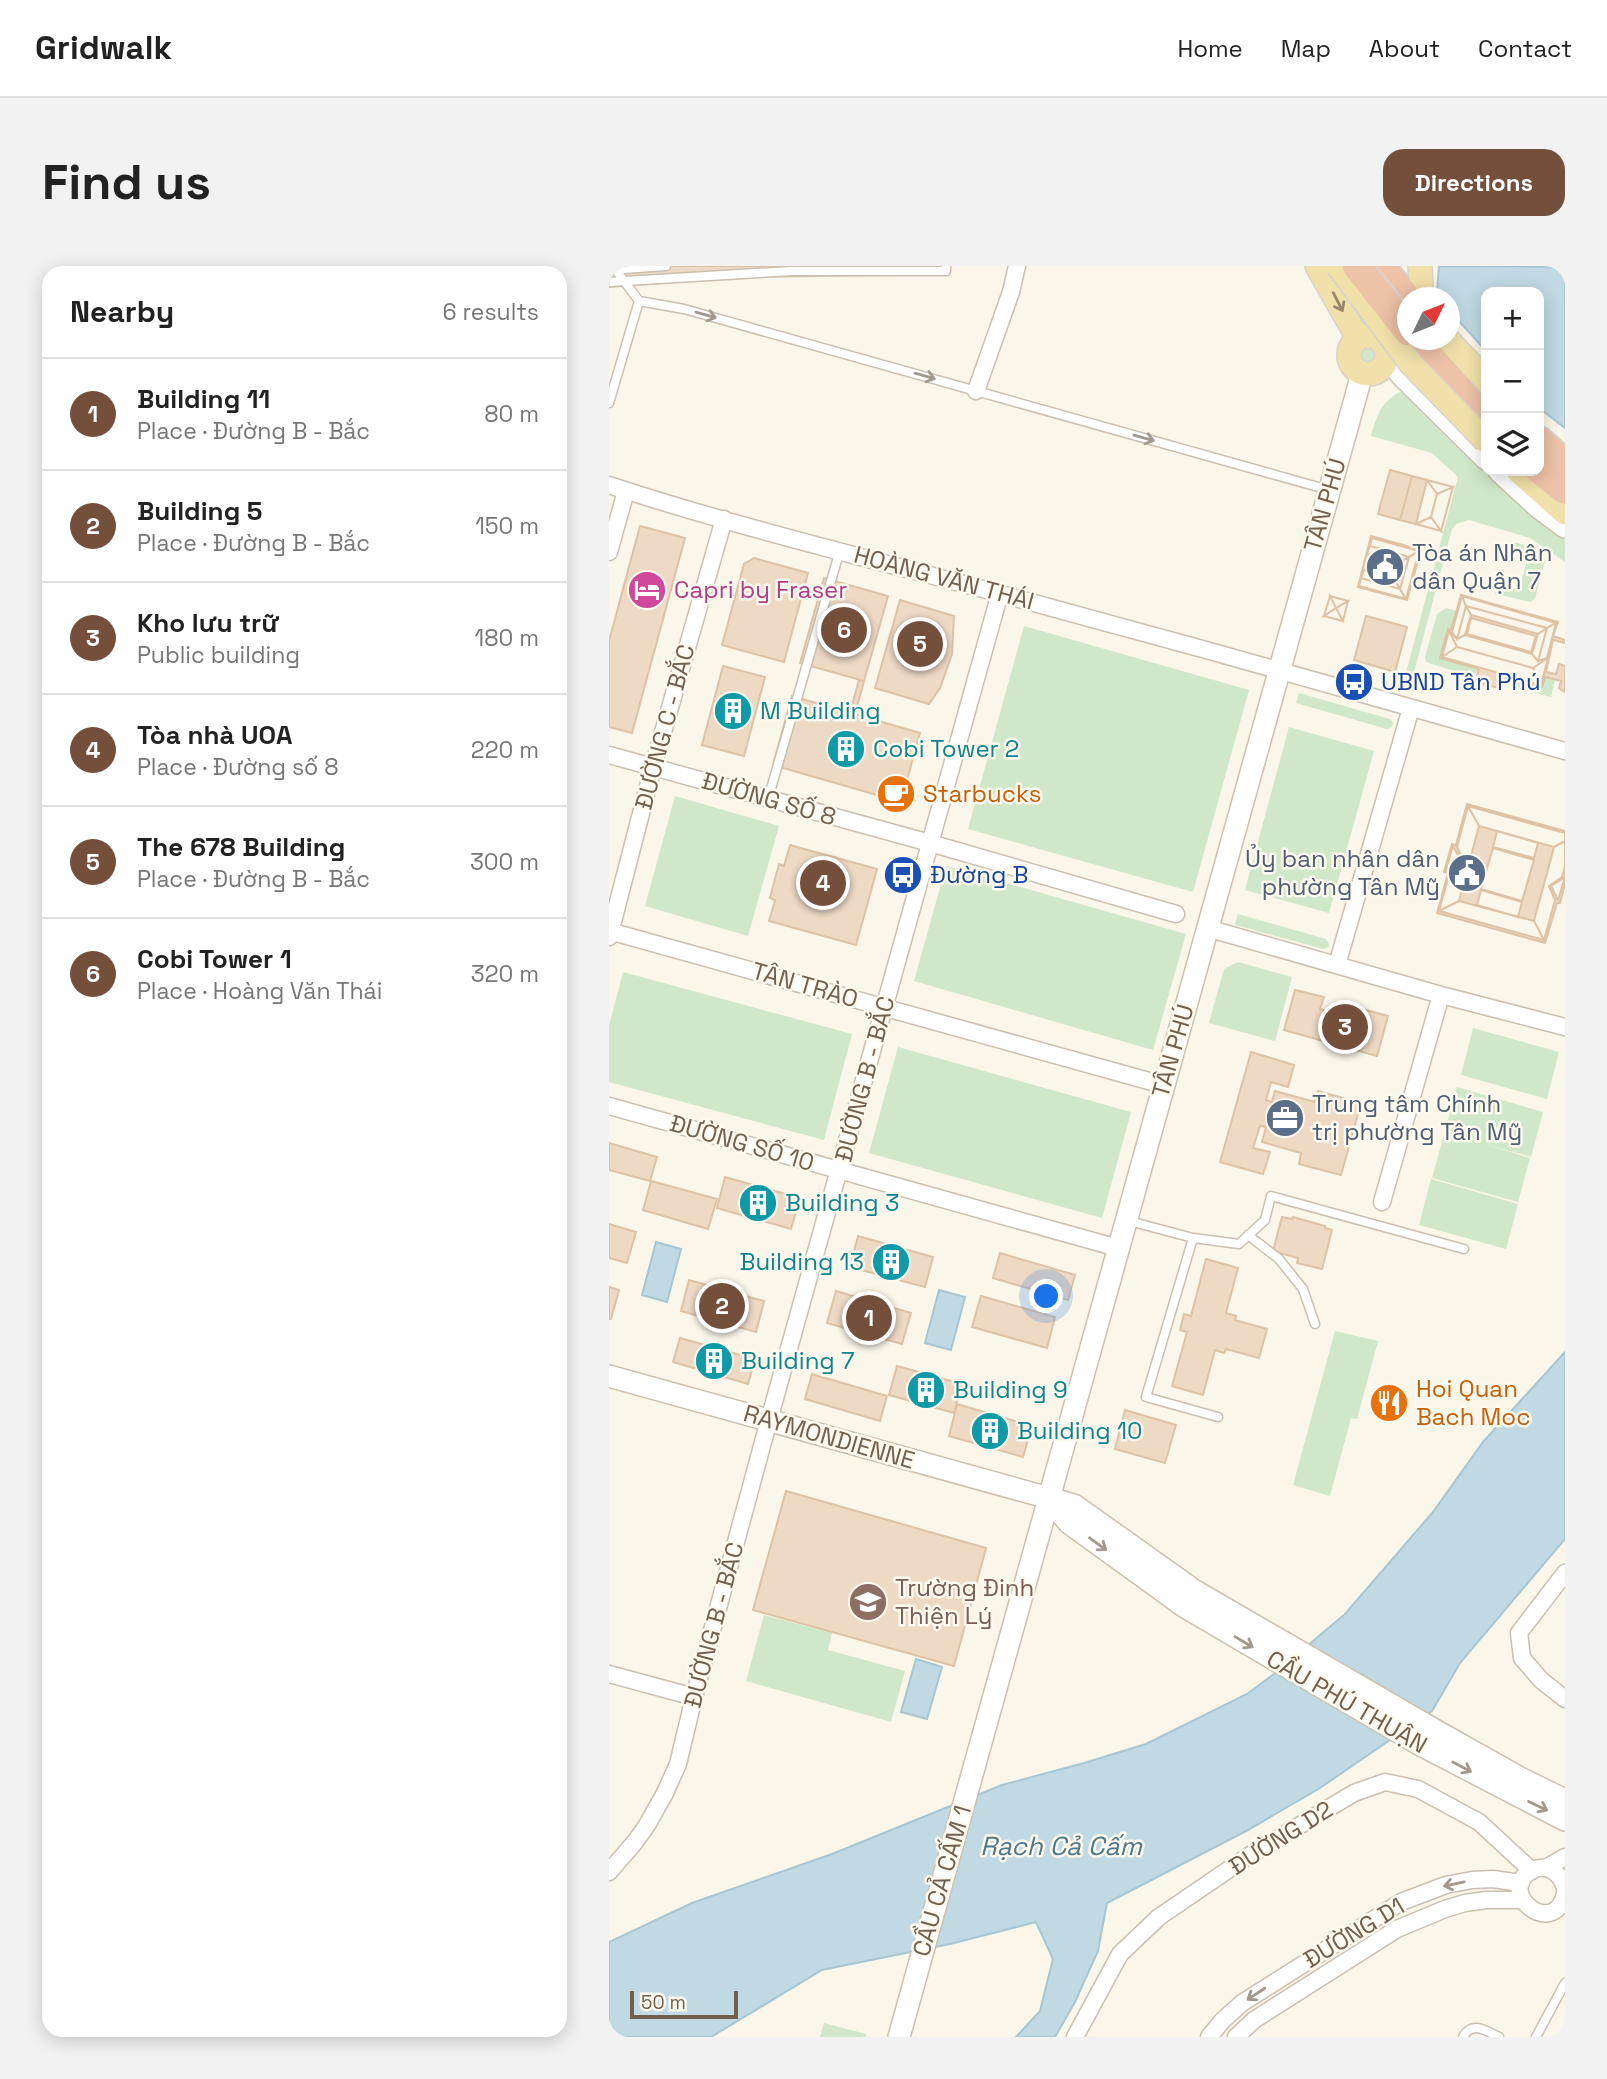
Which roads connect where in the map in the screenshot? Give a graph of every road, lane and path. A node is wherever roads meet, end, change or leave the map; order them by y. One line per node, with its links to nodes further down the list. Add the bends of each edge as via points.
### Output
1 (666, 266): 10 (lane)
2 (946, 266): 11 (lane, via 946,271 791,271)
3 (1017, 266): 25 (street)
4 (1317, 266): 17 (main road, one-way to 17)
5 (1338, 266): 29 (main road, bridge, via 1411,364)
6 (1357, 266): 18 (highway, bridge)
7 (1380, 266): 13 (highway)
8 (1389, 266): 14 (main road)
9 (1420, 266): 15 (main road)
10 (612, 270): 11 (lane)
11 (622, 280): 12 (lane); 16 (lane)
12 (609, 282)
13 (1397, 287)
14 (1406, 287)
15 (1421, 287)
16 (639, 301): 25 (lane, one-way to 25, via 684,309); 26 (lane)
17 (1358, 338): 18 (main road, via 1370,336); 22 (main road, via 1348,354 1352,366)
18 (1393, 344): 22 (main road, via 1380,370); 32 (street, via 1401,375)
19 (1424, 350): 27 (highway)
20 (1448, 350): 24 (highway)
21 (1458, 350): 23 (main road)
22 (1362, 373): 38 (street, TÂN PHÚ)
23 (1481, 375)
24 (1481, 386)
25 (976, 391): 38 (lane, one-way to 38)
26 (609, 403)
27 (1481, 415)
28 (1544, 434): 31 (main road)
29 (1481, 436)
30 (1544, 445): 33 (highway)
31 (1565, 453)
32 (1481, 454)
33 (1565, 464)
34 (1544, 473): 40 (highway)
35 (1504, 476): 43 (street)
36 (1524, 476): 41 (main road)
37 (609, 485): 39 (street, HOÀNG VĂN THÁI)
38 (1329, 490): 47 (street, TÂN PHÚ)
39 (626, 491): 42 (street, HOÀNG VĂN THÁI); 45 (street)
40 (1565, 491)
41 (1565, 513)
42 (724, 519): 44 (street, HOÀNG VĂN THÁI); 51 (street, ĐƯỜNG C - BẮC)
43 (1565, 527)
44 (840, 550): 46 (street, HOÀNG VĂN THÁI); 52 (lane)
45 (609, 552)
46 (1000, 593): 47 (street, HOÀNG VĂN THÁI); 53 (street, ĐƯỜNG B - BẮC)
47 (1279, 669): 48 (street, HOÀNG VĂN THÁI); 55 (street, TÂN PHÚ)
48 (1411, 708): 49 (street, HOÀNG VĂN THÁI); 57 (street)
49 (1565, 751)
50 (609, 755): 51 (street, ĐƯỜNG SỐ 8)
51 (653, 767): 52 (street, ĐƯỜNG SỐ 8); 56 (street, ĐƯỜNG C - BẮC)
52 (768, 799): 53 (street, ĐƯỜNG SỐ 8)
53 (930, 843): 54 (street, ĐƯỜNG SỐ 8); 59 (street, ĐƯỜNG B - BẮC)
54 (1176, 914)
55 (1207, 928): 57 (street); 61 (street, TÂN PHÚ)
56 (610, 933): 59 (street, TÂN TRÀO)
57 (1338, 965): 58 (street)
58 (1440, 995): 60 (street); 64 (street)
59 (885, 1007): 61 (street, TÂN TRÀO); 63 (street, ĐƯỜNG B - BẮC)
60 (1565, 1027)
61 (1163, 1085): 65 (street, TÂN PHÚ)
62 (609, 1106): 63 (street, ĐƯỜNG SỐ 10)
63 (840, 1171): 68 (street, ĐƯỜNG SỐ 10); 73 (street, ĐƯỜNG B - BẮC)
64 (1383, 1202)
65 (1126, 1220): 67 (lane); 68 (street, TÂN PHÚ)
66 (1248, 1235): 67 (lane, via 1239,1244); 69 (lane, via 1265,1220 1271,1196); 70 (lane, via 1279,1259 1303,1289)
67 (1193, 1238): 72 (lane, via 1146,1397)
68 (1118, 1248): 74 (street, TÂN PHÚ)
69 (1464, 1249)
70 (1315, 1324)
71 (609, 1376): 73 (street, RAYMONDIENNE)
72 (1218, 1417)
73 (769, 1420): 74 (street, RAYMONDIENNE); 78 (street, ĐƯỜNG B - BẮC)
74 (1048, 1498): 76 (street, RAYMONDIENNE, via 1074,1505); 80 (street, TÂN PHÚ)
75 (1565, 1573): 79 (street, via 1519,1633 1522,1658)
76 (1190, 1599): 81 (street, CẦU PHÚ THUẬN)
77 (609, 1674): 78 (street)
78 (694, 1697): 85 (street, ĐƯỜNG B - BẮC, via 678,1763 665,1793 635,1842)
79 (1565, 1699)
80 (985, 1729): 91 (street, CẦU CẢ CẤM 1)
81 (1515, 1785): 82 (street); 83 (street, one-way to 83)
82 (1565, 1800)
83 (1565, 1820)
84 (1565, 1857): 86 (street)
85 (609, 1872)
86 (1533, 1874): 87 (street, via 1558,1874); 88 (street, via 1520,1891); 92 (street, ĐƯỜNG D2, via 1479,1822 1418,1789 1385,1782 1354,1793 1159,1917 1120,1954); 93 (street, ĐƯỜNG D1, one-way to 93, via 1446,1885 1401,1902 1242,2003)
87 (1564, 1897): 88 (street, via 1546,1913 1528,1908)
88 (1522, 1900): 94 (street, ĐƯỜNG D1, via 1465,1903 1397,1929 1254,2020)
89 (1565, 1983): 90 (lane)
90 (1561, 2000): 97 (lane)
91 (899, 2035)
92 (1075, 2037)
93 (1209, 2037)
94 (1235, 2037)
95 (1464, 2037): 96 (lane, via 1472,2027)
96 (1499, 2037)
97 (1536, 2037)

